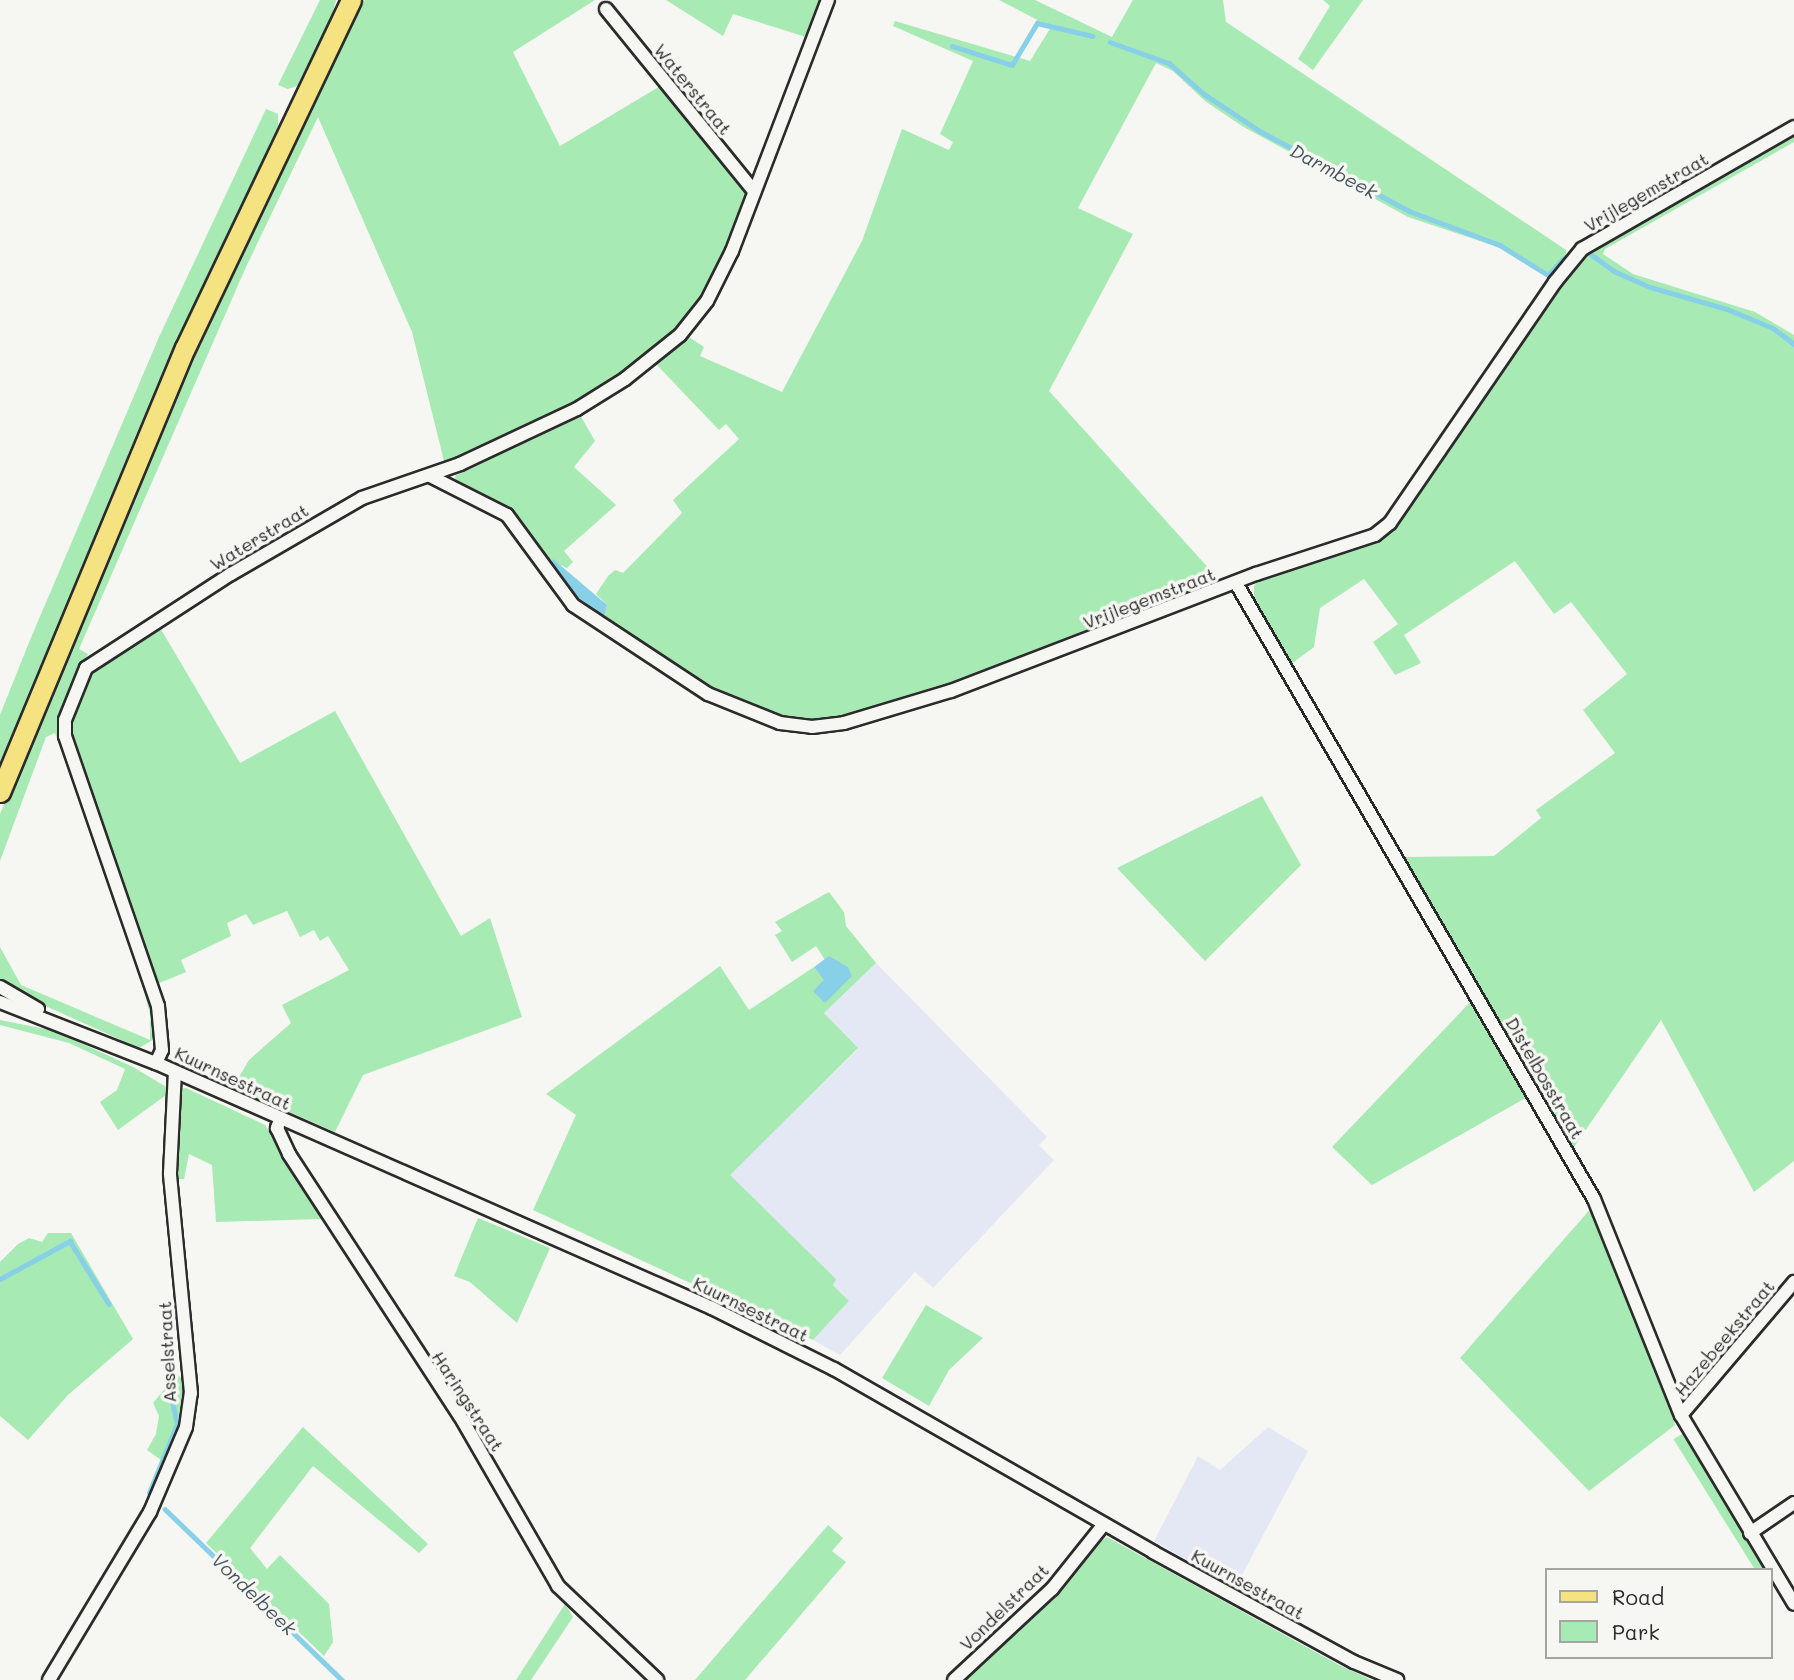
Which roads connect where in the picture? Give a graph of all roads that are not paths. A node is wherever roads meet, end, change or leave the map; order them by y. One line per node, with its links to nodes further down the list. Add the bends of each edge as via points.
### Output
1 (351, 0): 8 (main road, via 179,360)
2 (828, 0): 5 (street, Waterstraat)
3 (606, 9): 5 (street, Waterstraat)
4 (1794, 127): 7 (street, Vrijlegemstraat, via 1583,248 1390,523 1375,535)
5 (754, 191): 6 (street, Waterstraat, via 732,251 707,300 680,335 577,409)
6 (430, 476): 7 (street, Vrijlegemstraat, via 507,515 573,605 640,653 746,712 812,727 951,691); 12 (street, Waterstraat, via 362,498 299,533 86,668 65,720 65,736 158,1006 162,1050)
7 (1236, 583): 16 (street, Distelbosstraat, via 1594,1199)
8 (0, 792)
9 (0, 987): 11 (street, Kuurnsestraat)
10 (0, 1002): 11 (street, Kuurnsestraat)
11 (63, 1023): 12 (street, Kuurnsestraat)
12 (156, 1062): 13 (street, Kuurnsestraat)
13 (176, 1072): 14 (street, Kuurnsestraat); 23 (street, Asselstraat, via 170,1173 191,1393 186,1427 150,1513)
14 (280, 1119): 18 (street, Kuurnsestraat, via 712,1308 834,1369); 24 (street, Haringstraat, via 277,1128 289,1153 460,1416 558,1586)
15 (1794, 1282): 16 (street, Hazebeekstraat)
16 (1681, 1415): 19 (street, Distelbosstraat)
17 (1794, 1503): 19 (street)
18 (1104, 1524): 25 (street, Vondelstraat, via 1052,1589); 26 (street, Kuurnsestraat, via 1342,1655)
19 (1750, 1533): 20 (street, Distelbosstraat)
20 (1772, 1568)
21 (1773, 1570): 22 (street, Distelbosstraat)
22 (1794, 1604)
23 (49, 1680)
24 (657, 1680)
25 (954, 1680)
26 (1397, 1680)

